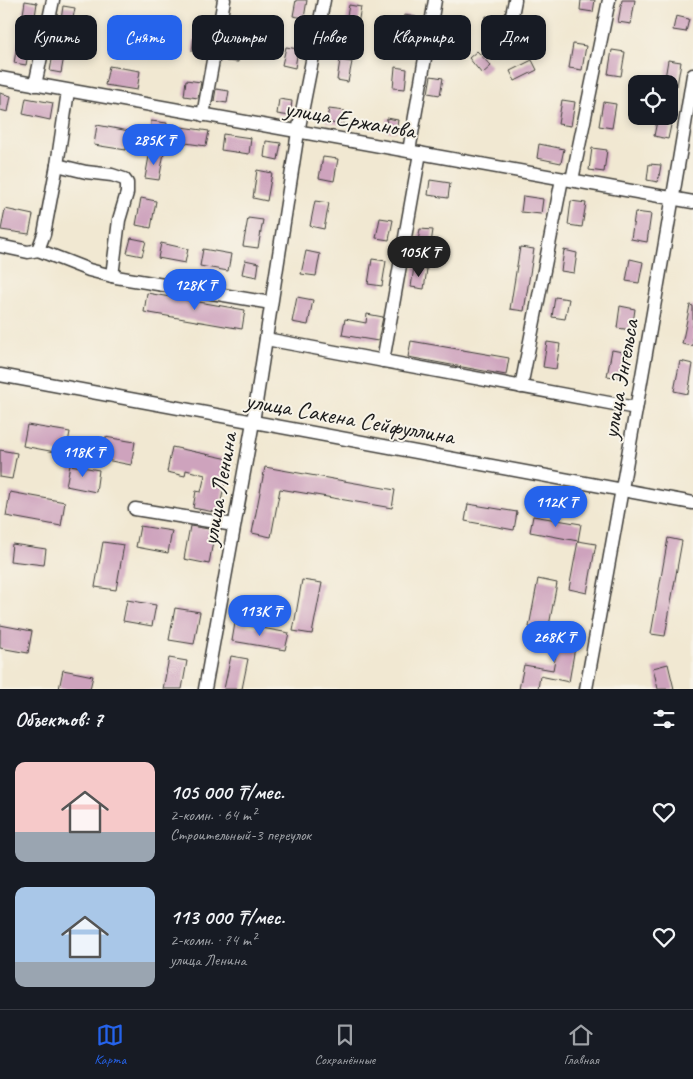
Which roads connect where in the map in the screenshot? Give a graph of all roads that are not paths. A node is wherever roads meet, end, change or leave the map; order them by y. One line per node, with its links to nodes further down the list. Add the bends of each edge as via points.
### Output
1 (53, 0): 10 (street)
2 (224, 0): 12 (street)
3 (324, 0): 13 (street, улица Ленина)
4 (435, 0): 14 (street)
5 (515, 0): 7 (street)
6 (609, 0): 16 (street)
7 (512, 15)
8 (693, 75): 17 (street, улица Энгельса)
9 (0, 78): 10 (street, улица Ержанова)
10 (35, 85): 11 (street, улица Ержанова)
11 (68, 91): 12 (street, улица Ержанова); 15 (street)
12 (203, 115): 13 (street, улица Ержанова)
13 (298, 132): 14 (street, улица Ержанова); 22 (street, улица Ленина)
14 (415, 152): 16 (street, улица Ержанова); 24 (street)
15 (57, 165): 20 (street); 21 (street, via 112,175 126,183)
16 (567, 179): 17 (street, улица Ержанова); 26 (street)
17 (673, 198): 18 (street, улица Ержанова); 27 (street, улица Энгельса)
18 (693, 202)
19 (0, 246): 20 (street, via 28,252)
20 (38, 250): 21 (street)
21 (112, 276): 22 (street)
22 (271, 303): 23 (street, улица Ленина)
23 (266, 339): 24 (street); 28 (street, улица Ленина)
24 (383, 361): 26 (street)
25 (0, 375): 28 (street, улица Сакена Сейфуллина)
26 (521, 387): 27 (street)
27 (636, 408): 29 (street, улица Энгельса)
28 (253, 422): 29 (street, улица Сакена Сейфуллина); 32 (street, улица Ленина)
29 (622, 490): 30 (street, улица Сакена Сейфуллина); 34 (street, улица Энгельса)
30 (693, 503)
31 (135, 509): 32 (street)
32 (234, 525): 33 (street, улица Ленина)
33 (206, 689)
34 (586, 689)

